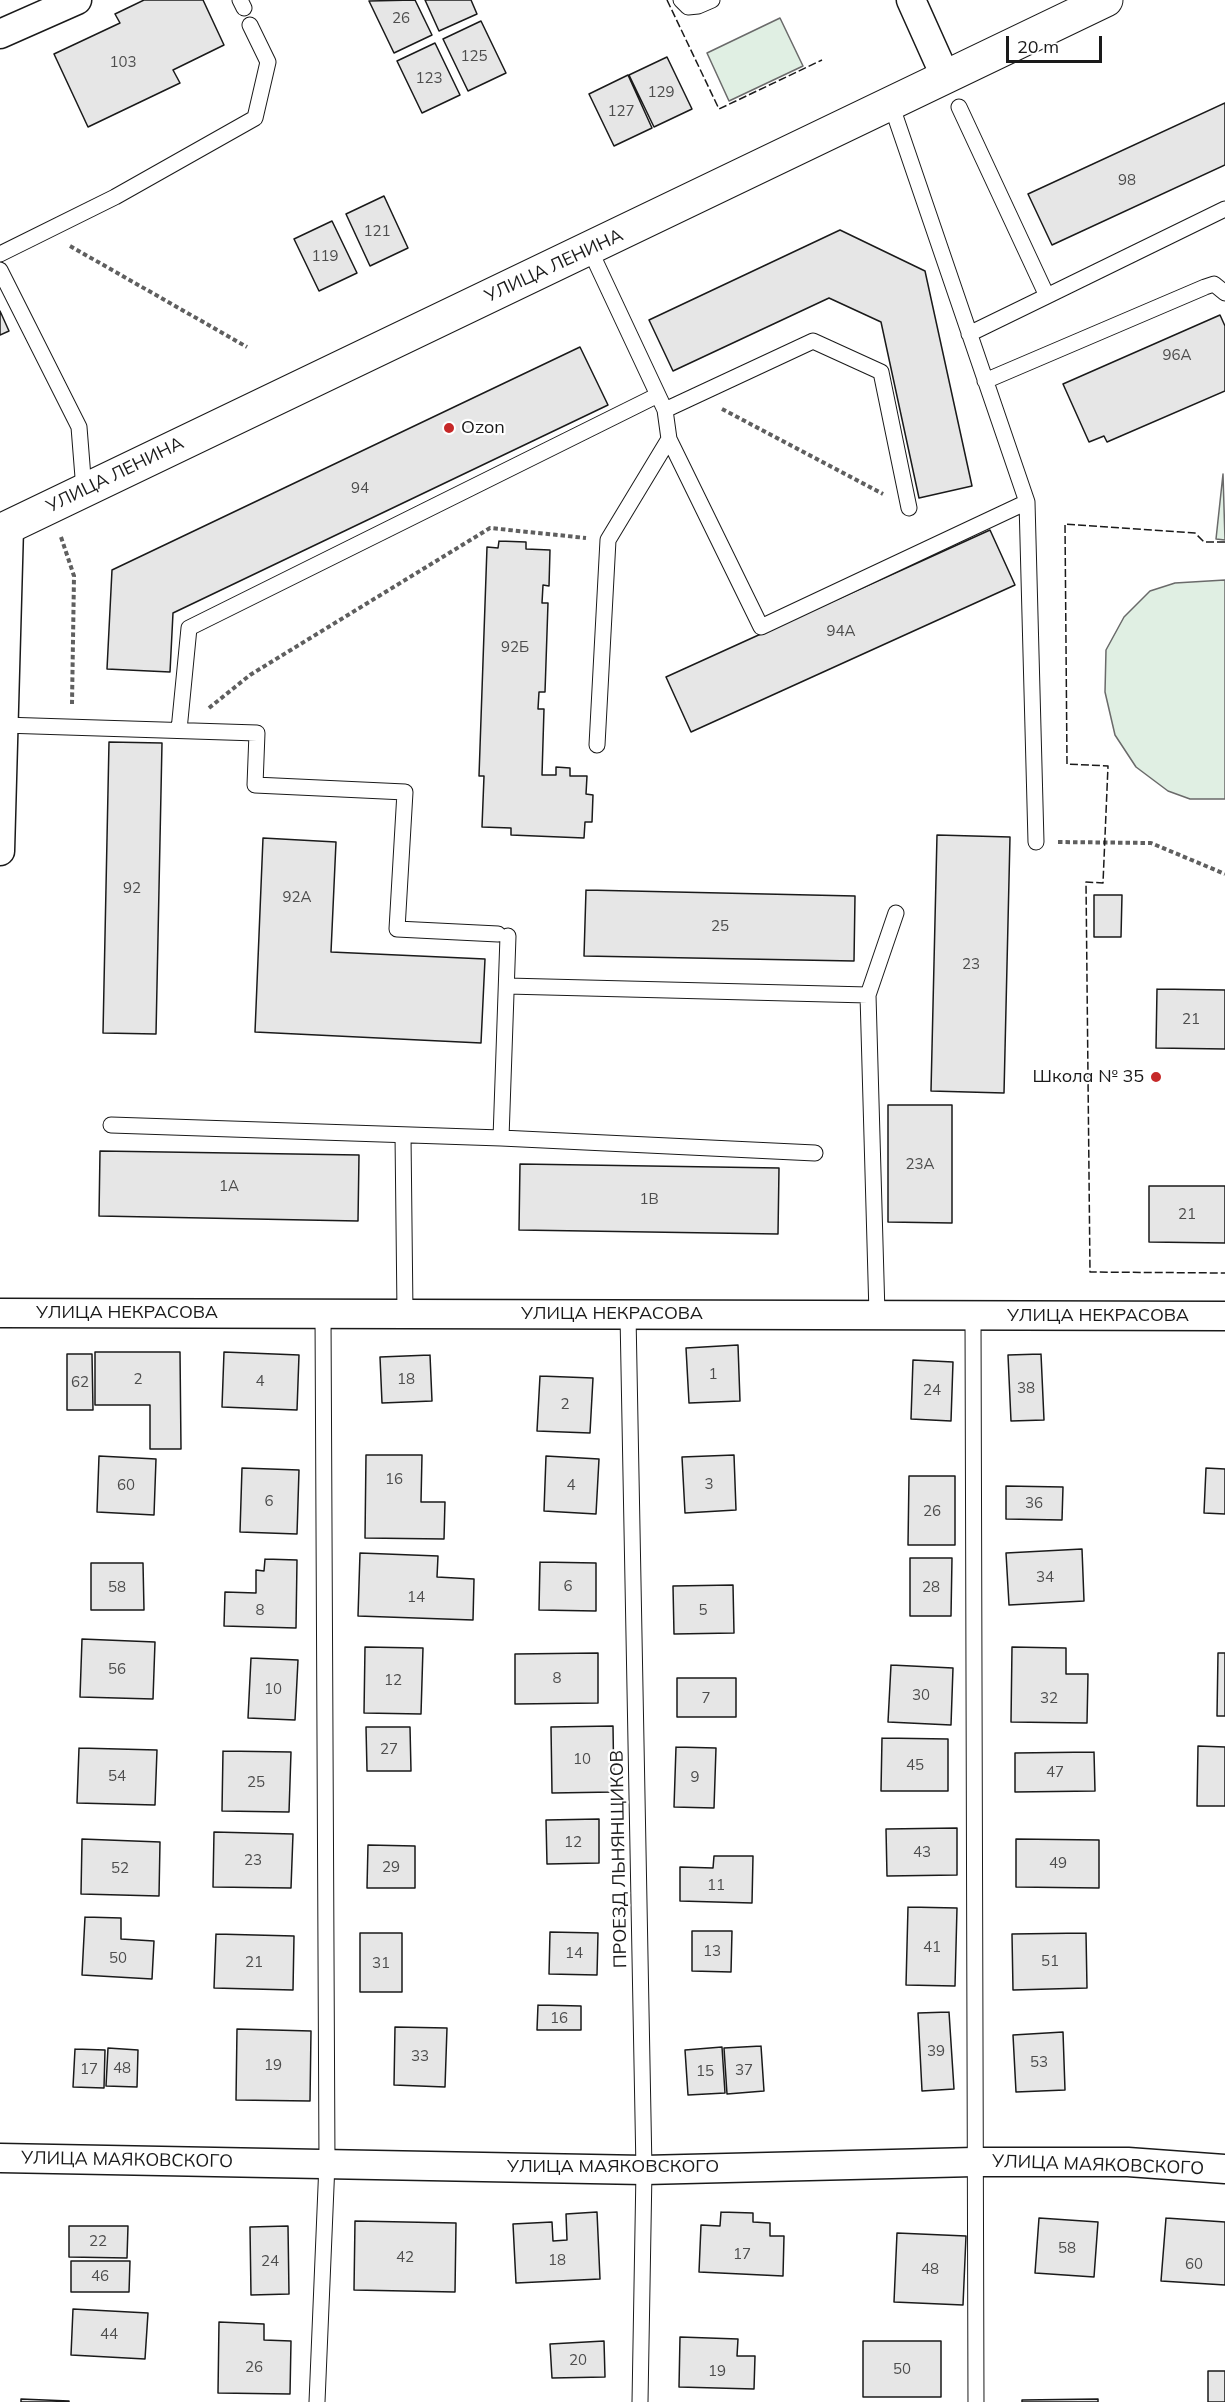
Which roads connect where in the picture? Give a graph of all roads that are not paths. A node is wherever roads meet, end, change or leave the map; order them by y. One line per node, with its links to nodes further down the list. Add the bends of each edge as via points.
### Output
1 (77, 0): 7 (street)
2 (681, 0): 3 (lane, via 688,7)
3 (712, 0)
4 (911, 0): 8 (street)
5 (1106, 0): 8 (main road, УЛИЦА ЛЕНИНА)
6 (250, 25): 12 (lane, via 268,62 255,118 115,197)
7 (0, 34)
8 (953, 93): 9 (main road, УЛИЦА ЛЕНИНА); 15 (lane)
9 (891, 104): 11 (main road, УЛИЦА ЛЕНИНА); 16 (lane)
10 (1225, 209): 15 (lane)
11 (590, 250): 18 (lane); 21 (main road, УЛИЦА ЛЕНИНА)
12 (0, 254)
13 (0, 270): 21 (lane, via 79,427)
14 (1225, 293): 17 (lane, via 1214,284 1205,287)
15 (1047, 296): 16 (lane)
16 (969, 334): 17 (lane)
17 (985, 381): 22 (lane)
18 (658, 395): 19 (lane); 26 (lane, via 189,628)
19 (665, 410): 20 (lane); 23 (lane, via 813,341 881,372)
20 (669, 439): 22 (lane, via 761,627); 27 (lane, via 608,540)
21 (84, 490): 24 (main road, УЛИЦА ЛЕНИНА)
22 (1027, 502): 29 (lane)
23 (909, 508)
24 (4, 529): 25 (street)
25 (3, 725): 26 (lane); 28 (street)
26 (179, 730): 32 (lane, via 257,733 255,785 405,792 398,929 503,935)
27 (597, 745)
28 (0, 842): 30 (street)
29 (1036, 842)
30 (0, 851)
31 (896, 913): 33 (lane)
32 (507, 987): 33 (lane); 36 (lane)
33 (868, 995): 41 (lane)
34 (111, 1125): 35 (lane)
35 (403, 1135): 36 (lane); 39 (lane)
36 (501, 1138): 37 (lane)
37 (815, 1153)
38 (0, 1312): 40 (street, УЛИЦА НЕКРАСОВА)
39 (405, 1313): 40 (street, УЛИЦА НЕКРАСОВА); 42 (street, УЛИЦА НЕКРАСОВА)
40 (323, 1314): 47 (lane)
41 (877, 1314): 42 (street, УЛИЦА НЕКРАСОВА); 43 (street, УЛИЦА НЕКРАСОВА)
42 (628, 1315): 49 (lane, ПРОЕЗД ЛЬНЯНЩИКОВ)
43 (973, 1315): 44 (street, УЛИЦА НЕКРАСОВА); 46 (lane)
44 (1225, 1316)
45 (0, 2157): 47 (street, УЛИЦА МАЯКОВСКОГО)
46 (974, 2162): 48 (street, УЛИЦА МАЯКОВСКОГО, via 1128,2162); 49 (street, УЛИЦА МАЯКОВСКОГО); 52 (lane)
47 (327, 2163): 49 (street, УЛИЦА МАЯКОВСКОГО); 50 (lane)
48 (1225, 2169)
49 (644, 2170): 51 (lane, ПРОЕЗД ЛЬНЯНЩИКОВ)
50 (317, 2402)
51 (640, 2402)
52 (976, 2402)

